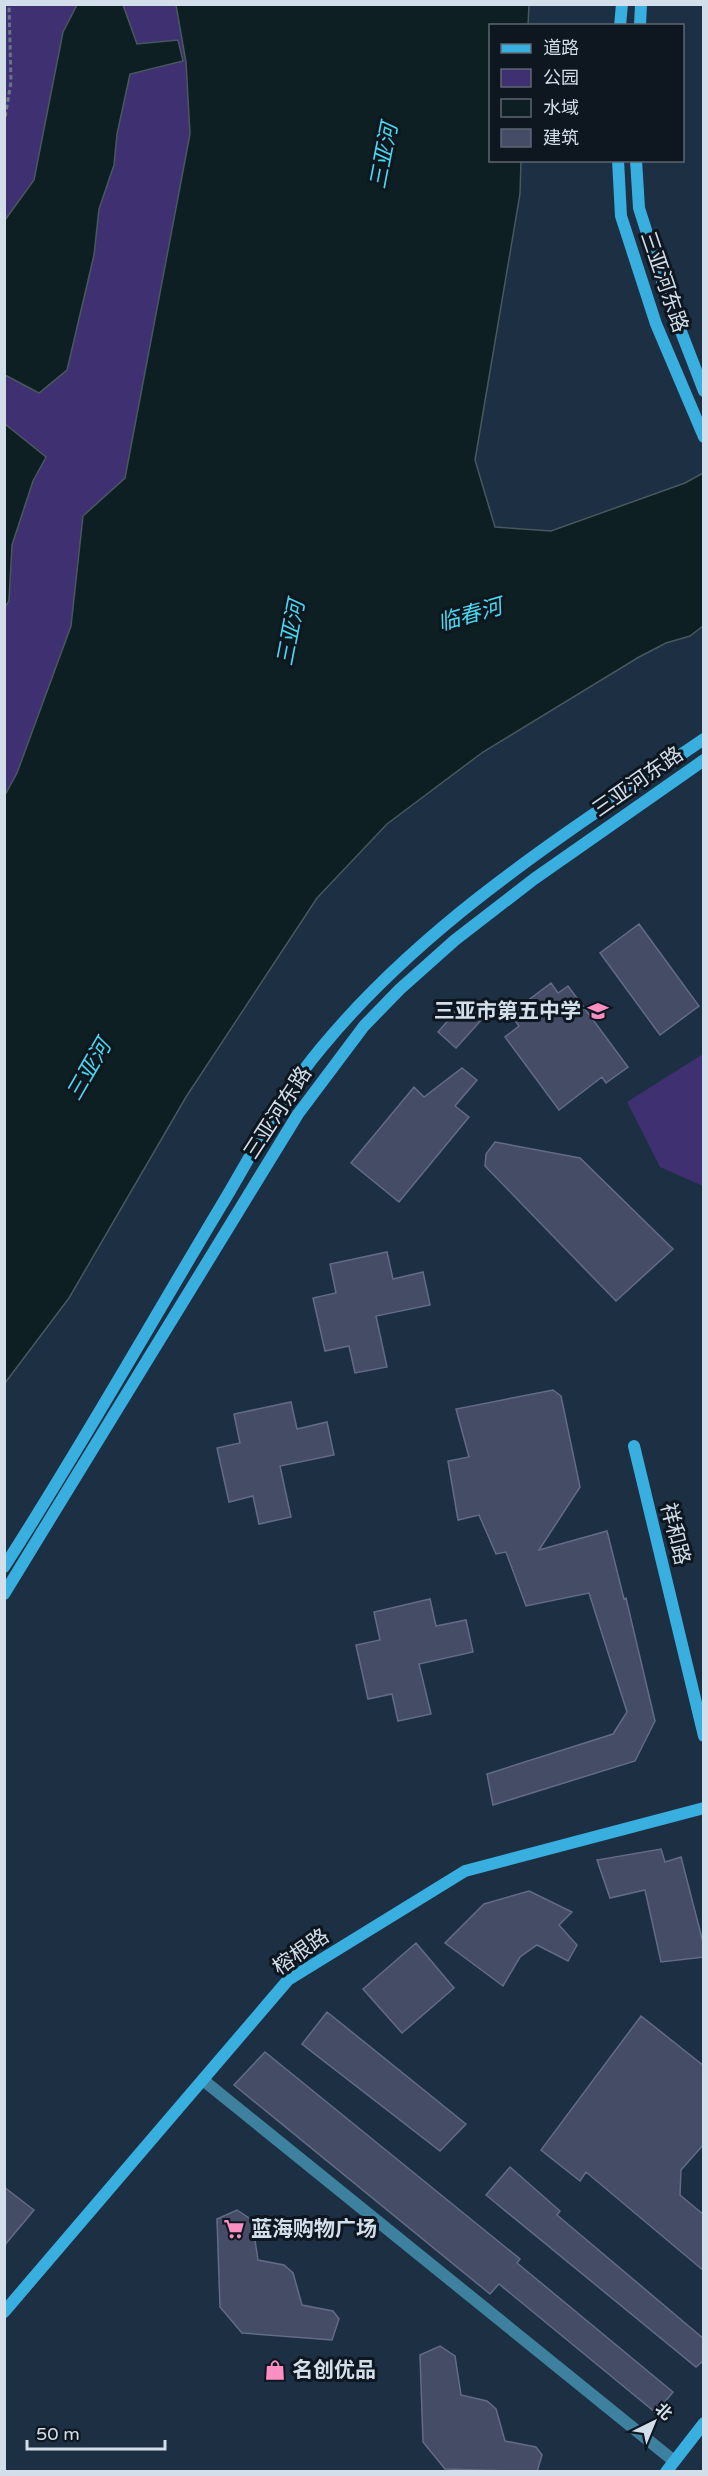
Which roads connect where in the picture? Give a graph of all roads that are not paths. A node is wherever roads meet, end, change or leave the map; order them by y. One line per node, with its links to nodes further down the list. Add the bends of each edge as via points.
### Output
1 (622, 4): 3 (main road)
2 (641, 4): 4 (main road)
3 (620, 24)
4 (640, 24)
5 (618, 162): 8 (main road, 三亚河东路, via 621,216 656,324)
6 (636, 162): 7 (main road, 三亚河东路, via 639,208 665,290)
7 (702, 382)
8 (704, 437)
9 (704, 739): 12 (main road, 三亚河东路, via 447,922 399,963 319,1050 250,1157)
10 (704, 760): 13 (main road, 三亚河东路, via 534,879 455,940 364,1026 298,1114)
11 (634, 1446): 14 (main road, 祥和路)
12 (4, 1567)
13 (4, 1594)
14 (704, 1736)
15 (704, 1808): 16 (main road, 榕根路, via 465,1871 288,1980)
16 (203, 2080): 17 (main road, 榕根路); 19 (street)
17 (4, 2312)
18 (704, 2423): 19 (main road)
19 (674, 2461): 20 (main road)
20 (666, 2472)

